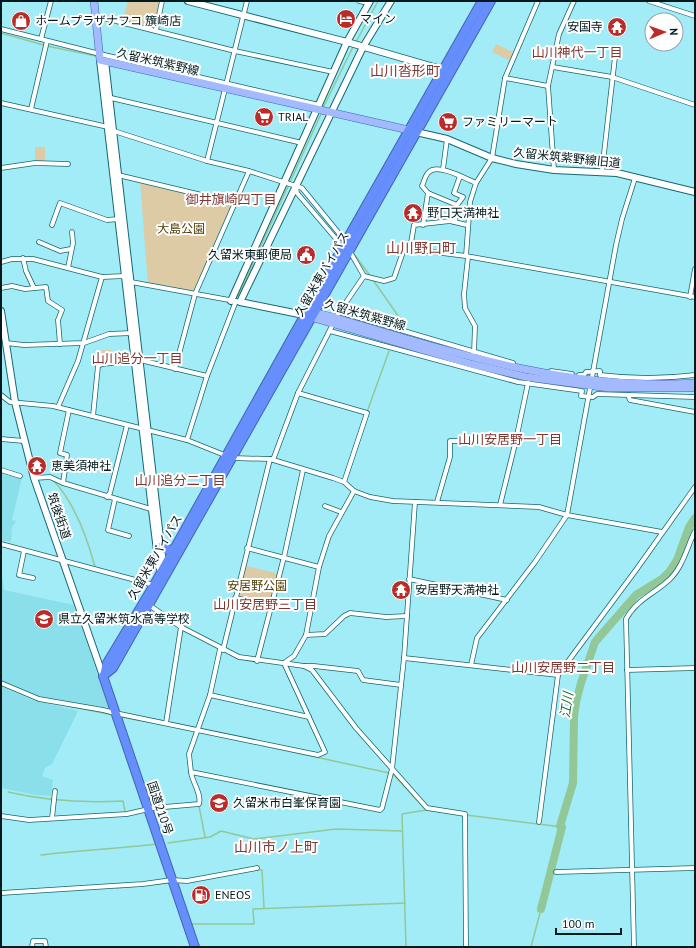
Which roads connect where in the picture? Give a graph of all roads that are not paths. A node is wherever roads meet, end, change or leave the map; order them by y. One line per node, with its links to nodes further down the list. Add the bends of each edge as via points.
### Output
1 (51, 1): 20 (street)
2 (94, 1): 26 (main road, 久留米筑紫野線)
3 (98, 1): 17 (main road, 久留米筑紫野線)
4 (162, 1): 19 (street)
5 (188, 1): 15 (street)
6 (247, 1): 15 (street)
7 (359, 1): 14 (street)
8 (391, 1): 23 (street)
9 (482, 1): 28 (highway, 久留米東バイパス)
10 (491, 1): 43 (highway, 久留米東バイパス)
11 (538, 1): 31 (street)
12 (574, 1): 27 (street, via 559,34)
13 (650, 1): 16 (street)
14 (370, 2): 22 (street)
15 (244, 15): 22 (street); 24 (street)
16 (695, 16)
17 (100, 17): 19 (street); 26 (main road, 久留米筑紫野線)
18 (1, 29): 20 (street)
19 (156, 30): 24 (street)
20 (41, 39): 21 (street)
21 (47, 41): 26 (street); 38 (street)
22 (347, 42): 23 (street); 29 (street)
23 (363, 47): 28 (street); 39 (street)
24 (234, 51): 29 (street); 32 (street)
25 (615, 57): 30 (street)
26 (102, 58): 32 (main road, 久留米筑紫野線); 34 (street)
27 (553, 67): 30 (street); 33 (street)
28 (444, 70): 43 (highway, 久留米東バイパス)
29 (333, 72): 37 (street)
30 (612, 77): 36 (street); 53 (street)
31 (505, 78): 33 (street); 46 (street)
32 (226, 86): 37 (main road, 久留米筑紫野線); 40 (street)
33 (548, 86): 51 (street)
34 (107, 97): 40 (street); 41 (street); 42 (street)
35 (1, 103): 38 (street)
36 (695, 105)
37 (318, 107): 39 (main road, 久留米筑紫野線); 45 (street)
38 (31, 109): 41 (street)
39 (329, 113): 43 (main road, 久留米筑紫野線); 59 (street)
40 (216, 123): 45 (street); 47 (street)
41 (108, 126): 42 (street); 64 (street)
42 (114, 131): 47 (street); 54 (street)
43 (413, 131): 44 (street, 久留米筑紫野線旧道); 71 (highway, 久留米東バイパス)
44 (447, 139): 46 (street, 久留米筑紫野線旧道); 50 (street)
45 (302, 143): 57 (street)
46 (492, 158): 51 (street, 久留米筑紫野線旧道); 58 (street)
47 (206, 161): 52 (street)
48 (68, 164): 49 (street, via 35,162)
49 (1, 168)
50 (443, 169): 55 (street); 61 (street, via 430,170 427,173 422,186)
51 (554, 170): 53 (street, 久留米筑紫野線旧道)
52 (249, 171): 57 (street); 62 (street)
53 (602, 172): 56 (street, 久留米筑紫野線旧道)
54 (118, 175): 62 (street); 82 (street)
55 (460, 176): 58 (street); 63 (street, via 454,193 462,197)
56 (635, 178): 60 (street, 久留米筑紫野線旧道); 83 (street, via 622,219)
57 (283, 182): 59 (street); 88 (street)
58 (476, 183): 68 (street)
59 (296, 186): 71 (street, via 302,188); 71 (street, via 297,193); 88 (street)
60 (695, 192)
61 (428, 193): 63 (street); 67 (street)
62 (235, 203): 86 (street)
63 (457, 205): 65 (street)
64 (119, 219): 66 (street, via 107,220 60,203); 79 (street)
65 (455, 222): 67 (street); 68 (street)
66 (52, 225)
67 (423, 225): 72 (street, via 414,225)
68 (467, 225): 74 (street)
69 (72, 232): 73 (street)
70 (39, 242): 73 (street, via 60,251)
71 (346, 246): 80 (street); 90 (highway, 久留米東バイパス)
72 (410, 249): 74 (street); 80 (street, via 403,252 394,278 384,281)
73 (71, 250): 77 (street)
74 (467, 256): 83 (street); 97 (street, via 464,294 465,308 475,326)
75 (23, 258): 76 (street); 77 (street); 85 (street)
76 (1, 262)
77 (68, 268): 81 (street)
78 (695, 269): 87 (street)
79 (124, 276): 81 (street); 82 (street); 92 (street)
80 (364, 276): 91 (street)
81 (102, 277): 94 (street)
82 (131, 282): 86 (street); 96 (street)
83 (609, 282): 87 (street); 99 (street)
84 (1, 288): 85 (street)
85 (34, 288): 95 (street, via 46,287 48,302 62,310 58,320)
86 (195, 294): 88 (street); 98 (street)
87 (693, 297)
88 (236, 301): 90 (street); 101 (street)
89 (1, 311): 93 (street, 筑後街道)
90 (310, 315): 91 (main road, 久留米筑紫野線); 122 (highway, 久留米東バイパス)
91 (334, 321): 97 (main road, 久留米筑紫野線); 97 (street); 106 (street)
92 (132, 333): 94 (street, via 109,334); 96 (street)
93 (6, 343): 95 (street, via 24,346); 111 (street, 筑後街道)
94 (84, 343): 95 (street); 112 (street)
95 (60, 344)
96 (137, 360): 98 (street); 115 (street, via 98,366); 117 (street)
97 (472, 360): 99 (street, via 584,375); 102 (street); 104 (main road, 久留米筑紫野線, via 526,377)
98 (175, 369): 101 (street)
99 (594, 370): 100 (street, via 600,371 600,375 628,379); 104 (street)
100 (695, 375)
101 (207, 376): 119 (street)
102 (528, 383): 109 (street, via 582,391 581,396); 136 (street)
103 (695, 383): 104 (main road, 久留米筑紫野線)
104 (592, 384): 105 (main road, 久留米筑紫野線, via 629,389); 109 (street)
105 (695, 388)
106 (298, 393): 123 (street); 128 (street, via 367,413)
107 (1, 395): 111 (street, via 10,402)
108 (628, 395): 109 (street, via 597,394); 110 (street); 114 (street, via 630,400)
109 (589, 397): 140 (street)
110 (695, 397)
111 (15, 402): 112 (street); 120 (street, 筑後街道)
112 (58, 407): 113 (street)
113 (69, 410): 115 (street); 129 (street, via 60,453 67,455)
114 (695, 412)
115 (93, 416): 116 (street)
116 (127, 425): 117 (street); 132 (street)
117 (145, 429): 119 (street); 138 (street)
118 (1, 439): 120 (street)
119 (188, 440): 122 (street)
120 (24, 441): 127 (street, 筑後街道)
121 (466, 441): 135 (street, via 450,441 450,457)
122 (229, 457): 123 (street); 147 (highway, 久留米東バイパス); 152 (highway, 久留米東バイパス)
123 (272, 460): 125 (street); 146 (street)
124 (1, 470): 126 (street)
125 (303, 470): 128 (street); 149 (street)
126 (20, 476)
127 (34, 478): 129 (street, via 50,477); 150 (street, 筑後街道)
128 (344, 482): 131 (street)
129 (63, 484): 132 (street)
130 (695, 487): 142 (street)
131 (354, 491): 134 (street, via 370,497); 139 (street)
132 (107, 497): 133 (street)
133 (116, 499): 138 (street); 143 (street, via 108,530)
134 (415, 502): 135 (street); 154 (street)
135 (437, 502): 136 (street)
136 (500, 505): 140 (street, via 539,507)
137 (325, 506): 139 (street)
138 (155, 510): 145 (street); 152 (street)
139 (341, 512): 151 (street, via 329,536)
140 (567, 515): 142 (street); 157 (street)
141 (695, 530): 170 (street, via 679,568 669,580 637,602 626,619)
142 (662, 532): 171 (street)
143 (129, 536)
144 (1, 544): 148 (street)
145 (161, 547): 147 (highway); 152 (street)
146 (247, 548): 149 (street); 156 (street)
147 (174, 549): 152 (highway, 久留米東バイパス)
148 (24, 551): 150 (street); 153 (street, via 19,575)
149 (284, 558): 151 (street); 159 (street)
150 (63, 559): 155 (street); 172 (street, 筑後街道)
151 (319, 567): 162 (street)
152 (164, 572): 155 (highway, 久留米東バイパス); 158 (highway, 久留米東バイパス)
153 (33, 578)
154 (410, 579): 157 (street); 160 (street)
155 (154, 585): 158 (highway, 久留米東バイパス)
156 (235, 598): 159 (street); 163 (street)
157 (507, 600): 167 (street, via 477,638)
158 (146, 604): 161 (street); 172 (highway, 久留米東バイパス, via 107,664)
159 (271, 606): 165 (street)
160 (407, 616): 162 (street, via 386,617 350,613 325,634); 164 (street)
161 (181, 627): 163 (street); 178 (street)
162 (306, 635): 166 (street, via 294,656)
163 (222, 650): 165 (street); 175 (street)
164 (404, 658): 167 (street); 174 (street)
165 (257, 661): 166 (street)
166 (284, 663): 168 (street); 177 (street)
167 (471, 665): 171 (street)
168 (304, 666): 174 (street, via 358,671 363,680); 180 (street, via 312,670)
169 (695, 668): 170 (street)
170 (627, 670): 189 (street)
171 (558, 675): 186 (street)
172 (103, 676): 176 (highway, 国道210号)
173 (1, 683): 176 (street, via 39,699)
174 (401, 685): 180 (street)
175 (210, 695): 177 (street); 179 (street)
176 (115, 714): 178 (street); 183 (highway, 国道210号)
177 (310, 717): 179 (street, via 325,752 323,754)
178 (166, 723): 179 (street)
179 (199, 730): 181 (street, via 189,754)
180 (392, 769): 181 (street, via 380,810); 196 (street, via 427,808 465,814)
181 (191, 772): 183 (street, via 199,804)
182 (55, 791): 185 (street)
183 (148, 809): 185 (street, via 127,814); 191 (highway, 国道210号)
184 (1, 816): 185 (street, via 29,820)
185 (52, 818)
186 (539, 822)
187 (257, 868): 191 (street, via 187,881)
188 (695, 868): 189 (street)
189 (632, 870): 190 (street); 197 (street)
190 (556, 872)
191 (172, 880): 192 (street); 195 (highway, 国道210号)
192 (1, 893)
193 (32, 947): 194 (street, via 33,941 43,940)
194 (46, 947)
195 (195, 947)
196 (466, 947)
197 (634, 947)

